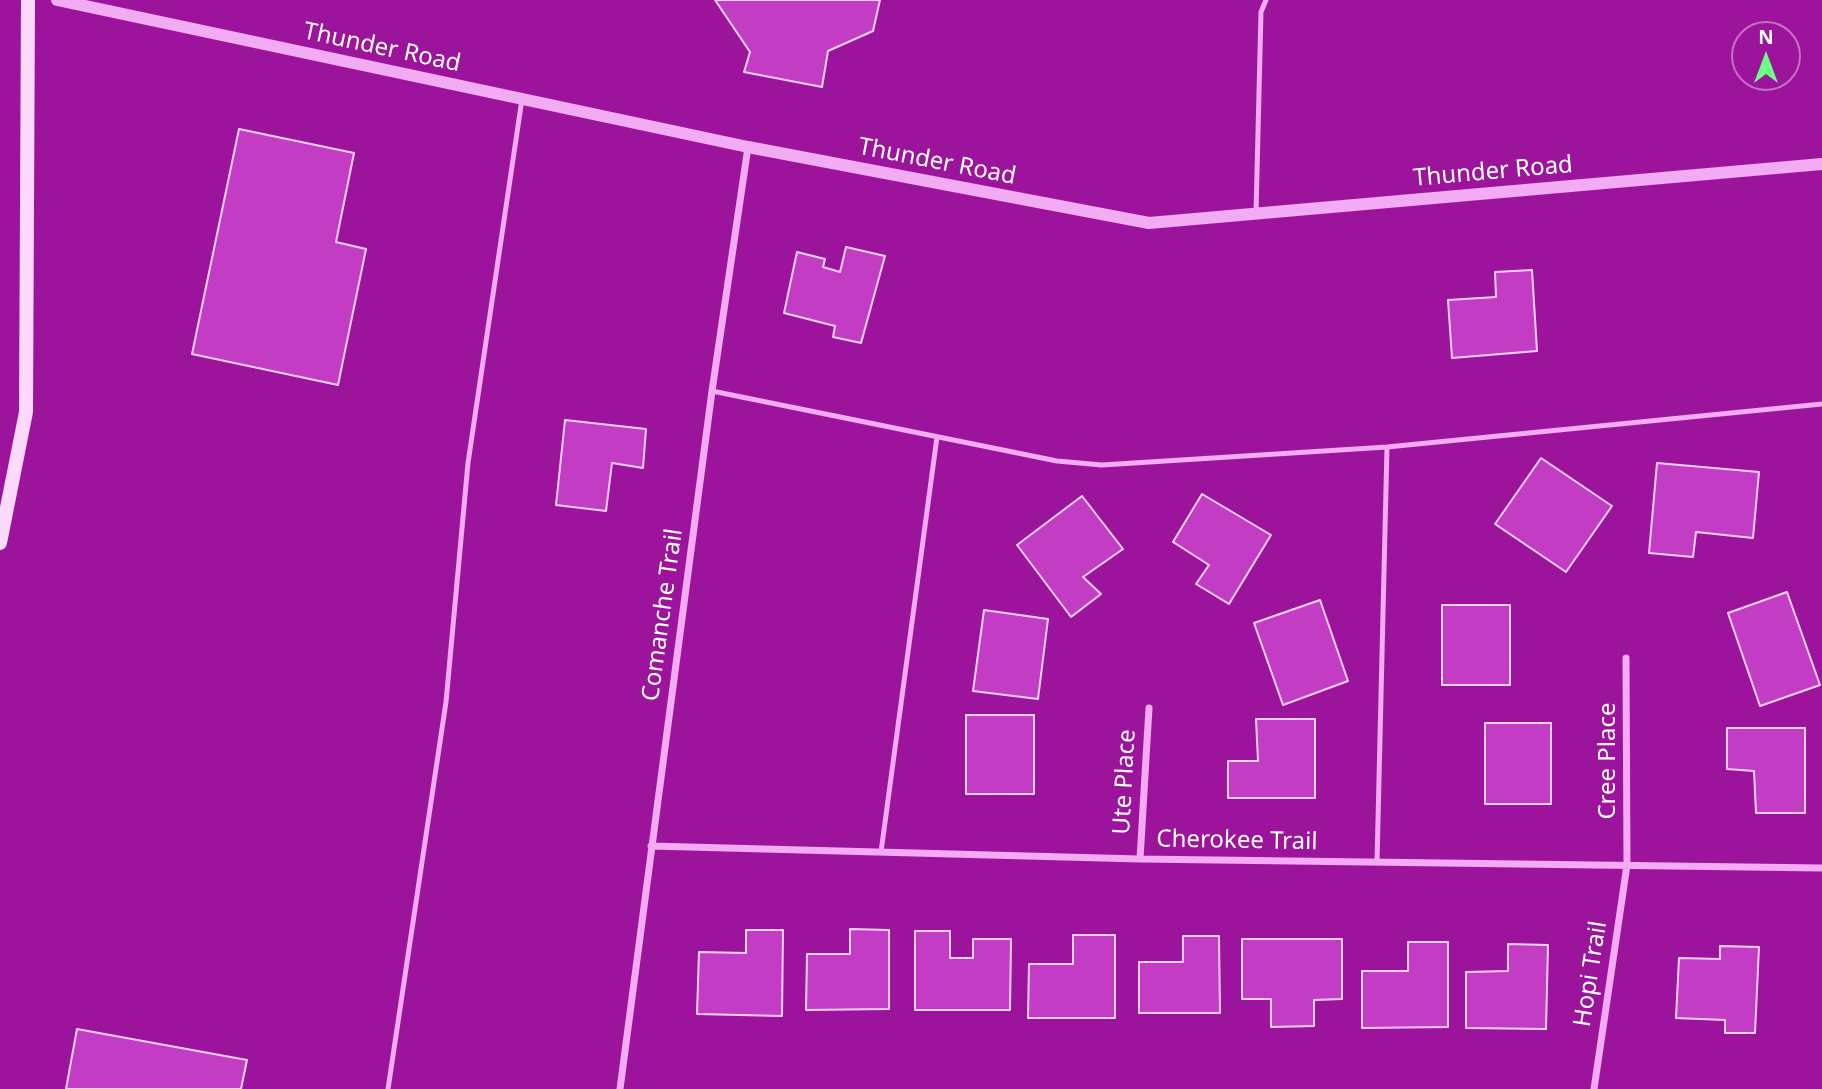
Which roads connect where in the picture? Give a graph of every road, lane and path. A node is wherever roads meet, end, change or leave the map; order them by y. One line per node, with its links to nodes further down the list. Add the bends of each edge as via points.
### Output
1 (28, 0): 12 (main road, via 26,412)
2 (57, 0): 4 (street, Thunder Road)
3 (1266, 0): 7 (lane, via 1261,12)
4 (522, 99): 5 (street, Thunder Road); 21 (lane, via 468,463 446,702)
5 (748, 147): 7 (street, Thunder Road, via 1149,223); 8 (street, Comanche Trail)
6 (1822, 164): 7 (street, Thunder Road)
7 (1256, 214)
8 (712, 391): 10 (lane); 15 (street, Comanche Trail)
9 (1822, 404): 11 (lane)
10 (937, 437): 11 (lane, via 1057,461 1102,465); 16 (lane)
11 (1387, 447): 18 (lane)
12 (0, 543)
13 (1626, 658): 19 (street, Cree Place)
14 (1149, 708): 17 (street, Ute Place)
15 (651, 846): 16 (street, Cherokee Trail); 22 (street, Comanche Trail)
16 (881, 852): 17 (street, Cherokee Trail)
17 (1140, 859): 18 (street, Cherokee Trail)
18 (1377, 862): 19 (street, Cherokee Trail)
19 (1627, 865): 20 (street, Cherokee Trail); 23 (street, Hopi Trail)
20 (1822, 868)
21 (388, 1089)
22 (620, 1089)
23 (1594, 1089)

